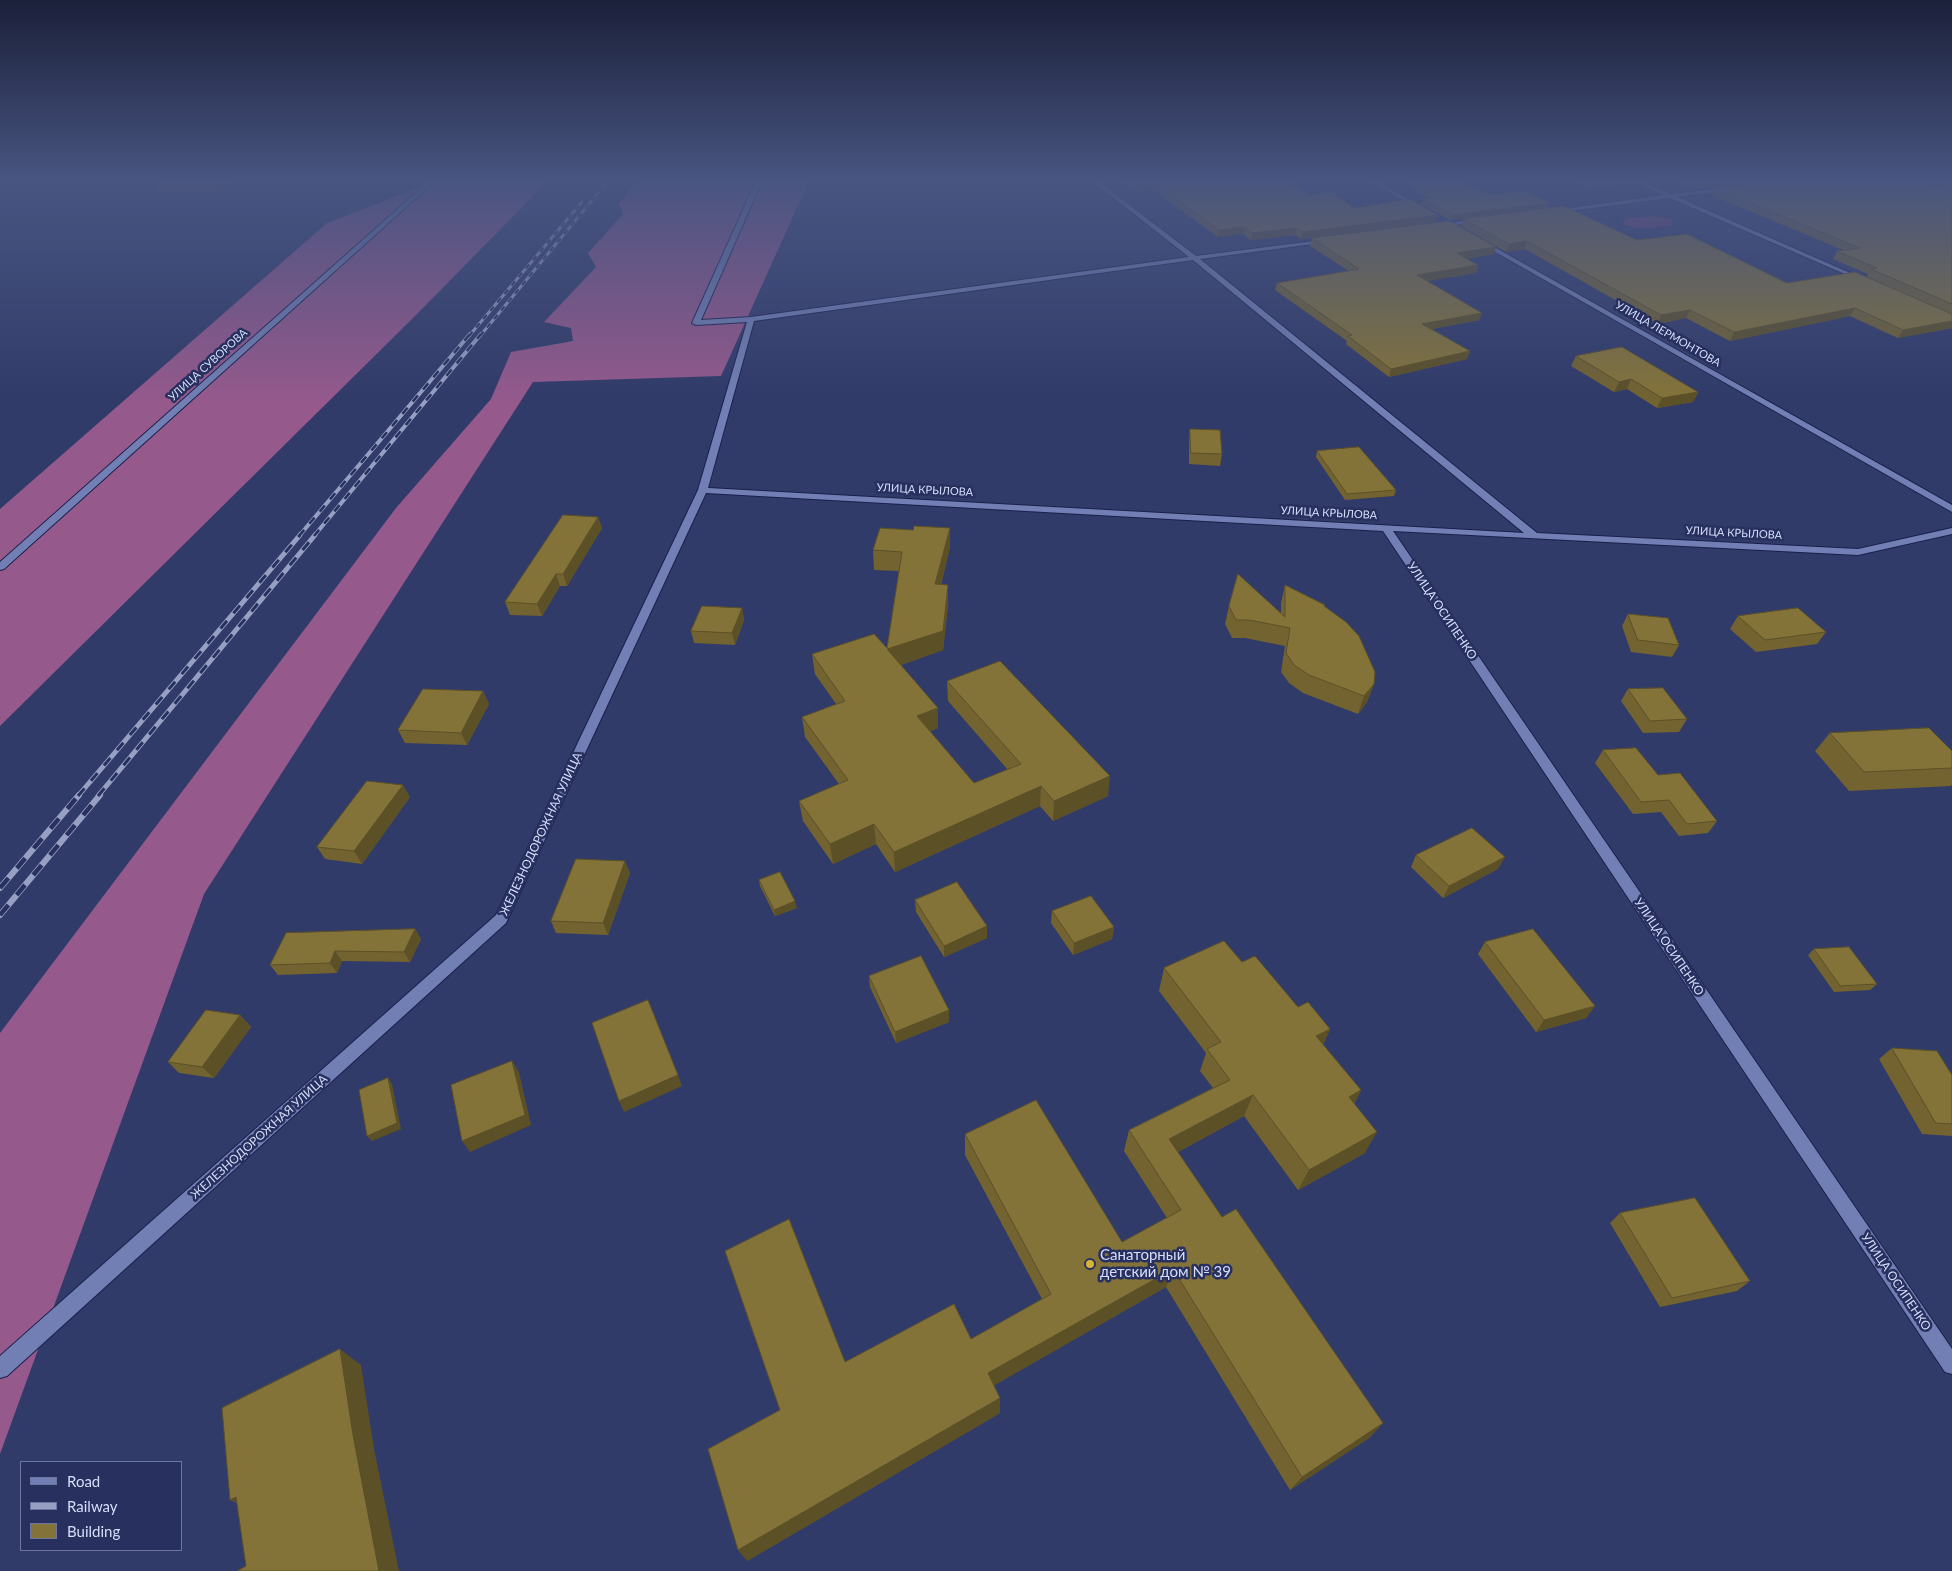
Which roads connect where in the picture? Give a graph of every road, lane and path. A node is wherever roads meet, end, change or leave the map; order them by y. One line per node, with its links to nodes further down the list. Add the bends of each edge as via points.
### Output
1 (350, 254): 15 (street, УЛИЦА СУВОРОВА)
2 (726, 254): 9 (street, via 696,323)
3 (1190, 254): 7 (street)
4 (1215, 254): 7 (street)
5 (1504, 254): 11 (street, УЛИЦА ЛЕРМОНТОВА)
6 (1805, 254): 8 (street)
7 (1193, 257): 9 (street); 14 (street)
8 (1870, 283)
9 (750, 319): 10 (street, ЖЕЛЕЗНОДОРОЖНАЯ УЛИЦА)
10 (703, 490): 12 (street, УЛИЦА КРЫЛОВА); 17 (street, ЖЕЛЕЗНОДОРОЖНАЯ УЛИЦА, via 501,920)
11 (1952, 509)
12 (1386, 528): 14 (street, УЛИЦА КРЫЛОВА); 16 (street, УЛИЦА ОСИПЕНКО)
13 (1952, 531): 14 (street, УЛИЦА КРЫЛОВА, via 1858,552)
14 (1534, 536)
15 (0, 567)
16 (1952, 1365)
17 (0, 1368)

